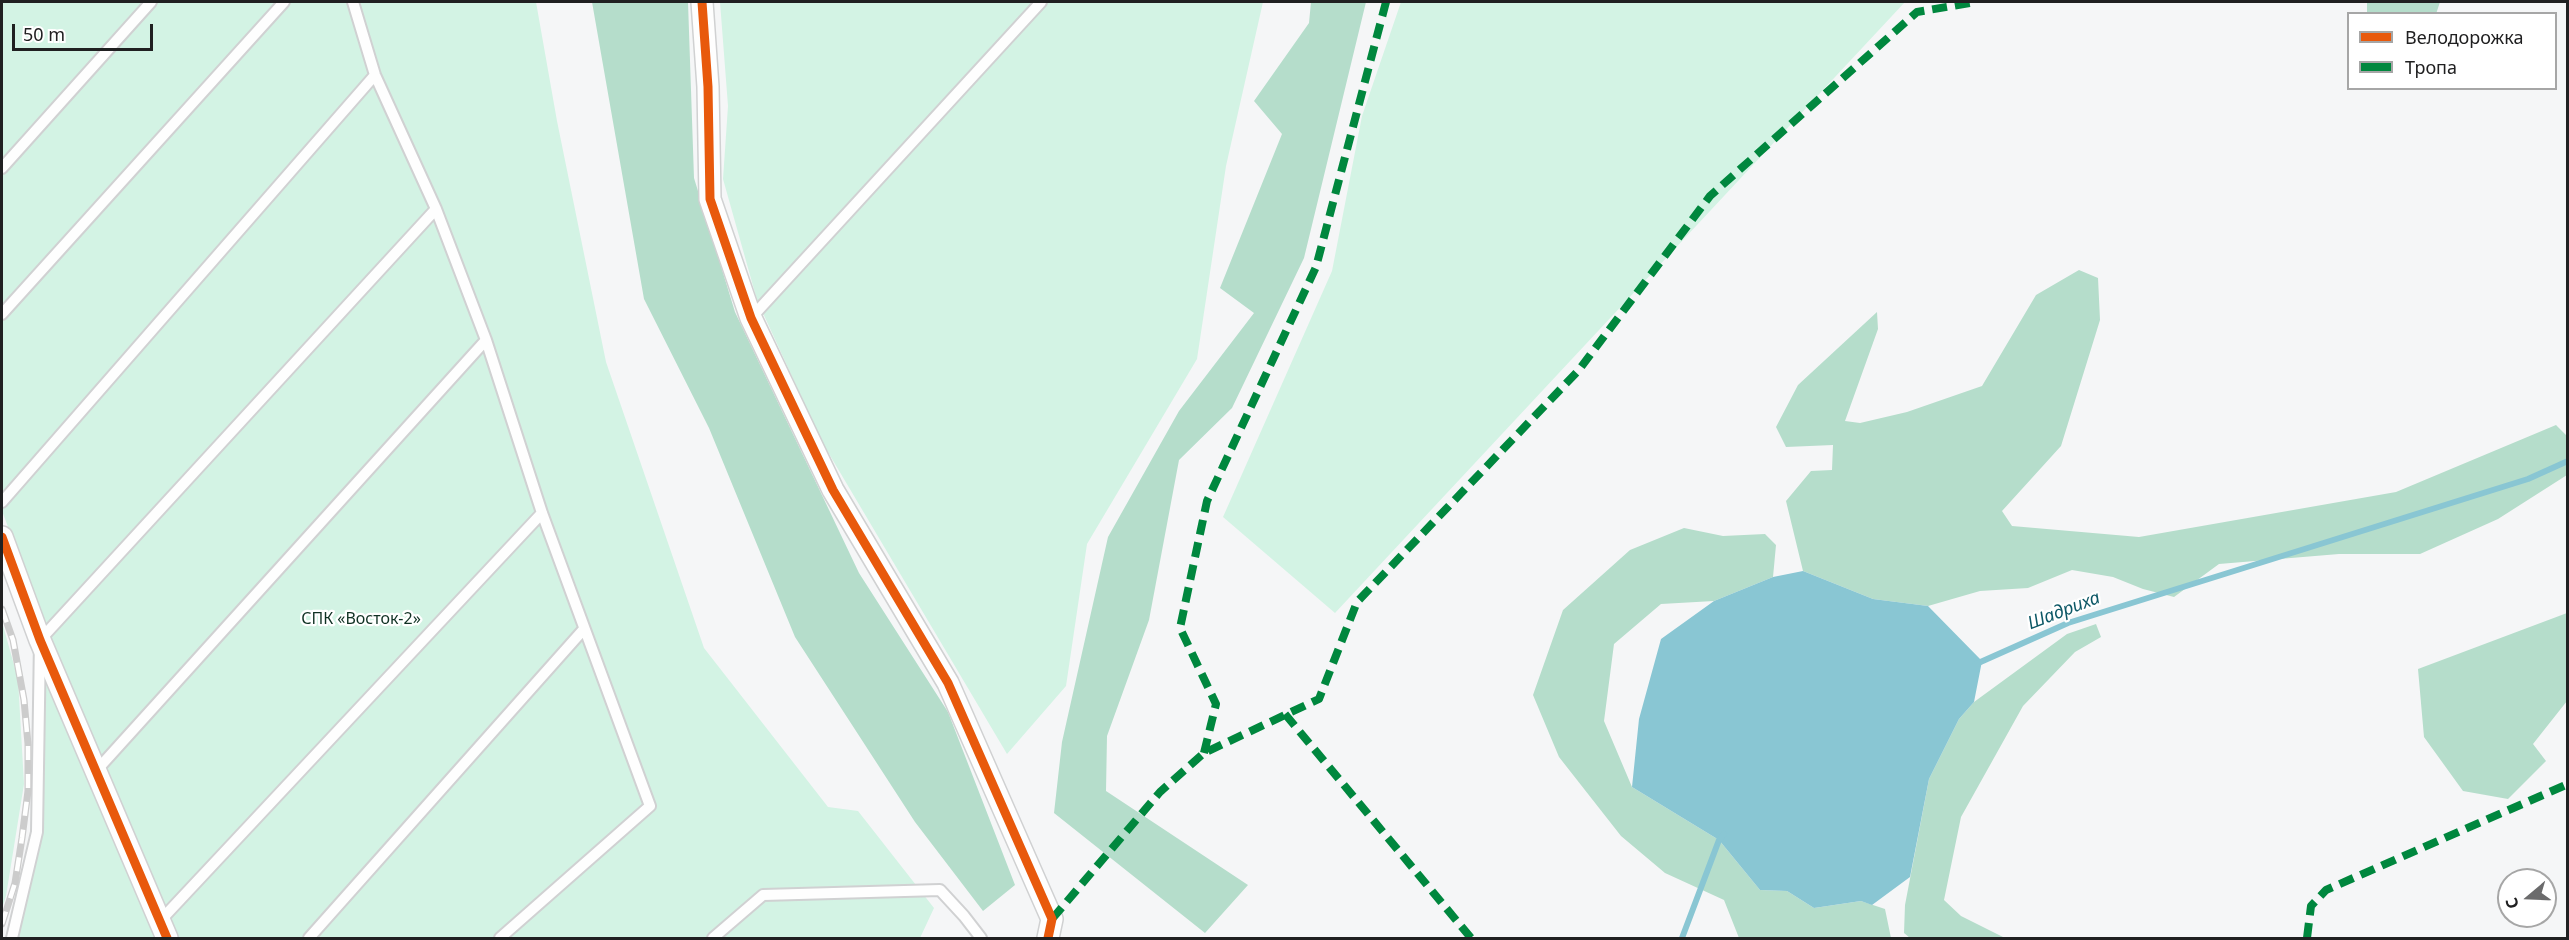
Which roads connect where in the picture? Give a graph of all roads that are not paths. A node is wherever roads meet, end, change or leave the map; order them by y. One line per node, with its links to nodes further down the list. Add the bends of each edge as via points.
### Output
1 (151, 2): 7 (lane)
2 (284, 2): 9 (lane)
3 (353, 2): 6 (lane)
4 (702, 2): 10 (street, via 710,199)
5 (1041, 2): 10 (lane)
6 (375, 75): 8 (lane); 12 (lane)
7 (2, 168)
8 (436, 209): 11 (lane); 16 (lane)
9 (2, 314)
10 (751, 318): 24 (street, via 833,490 948,684 1052,919)
11 (486, 340): 13 (lane); 17 (lane)
12 (2, 502)
13 (542, 513): 15 (lane); 18 (lane)
14 (2, 537): 16 (street)
15 (584, 629): 20 (lane); 21 (lane, via 650,806)
16 (40, 640): 17 (street); 19 (lane, via 37,832)
17 (96, 771): 18 (street)
18 (164, 930)
19 (12, 939)
20 (309, 939)
21 (500, 939)
22 (713, 939): 23 (lane, via 763,895 940,890)
23 (981, 939)
24 (1048, 939)

